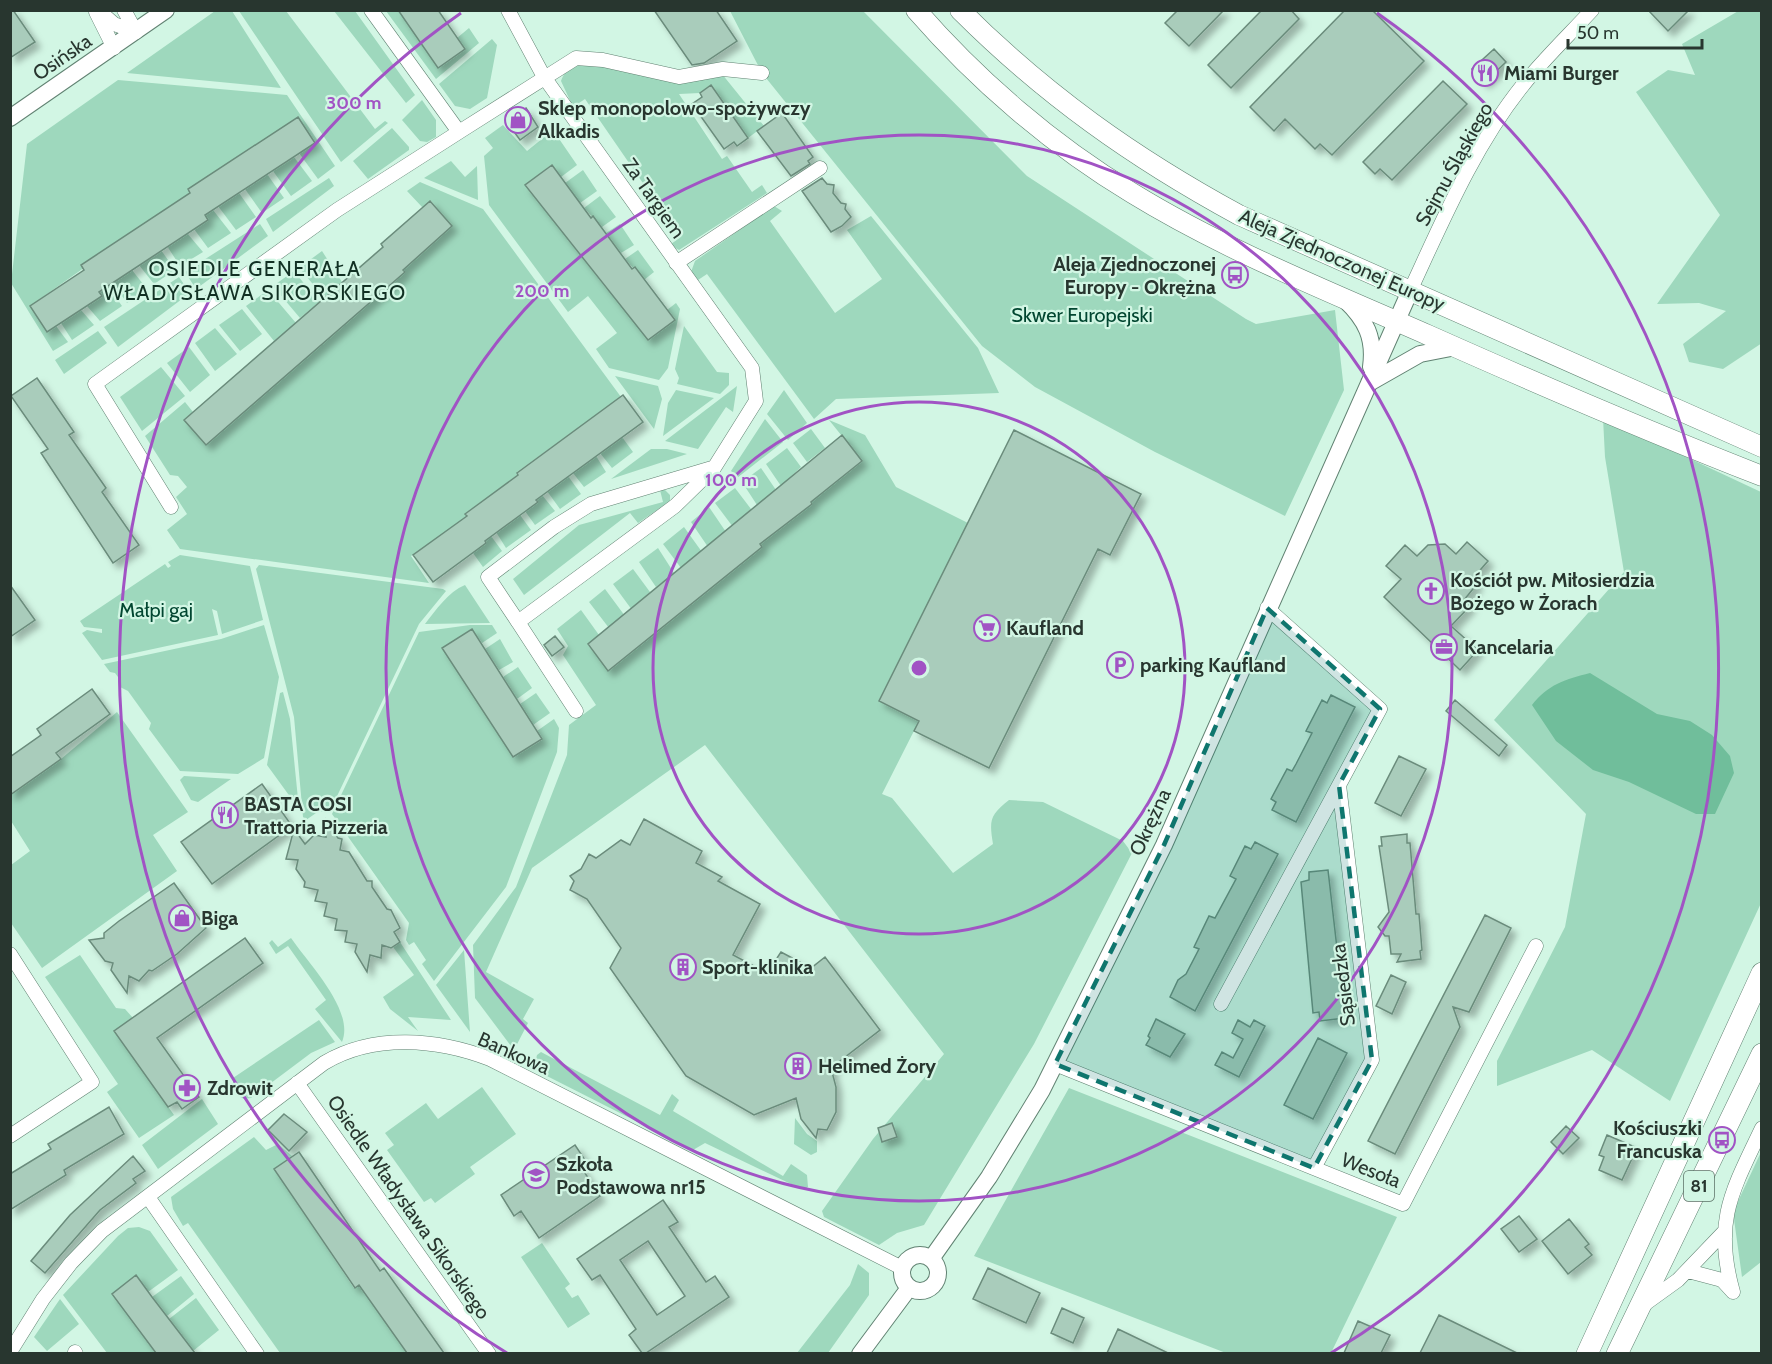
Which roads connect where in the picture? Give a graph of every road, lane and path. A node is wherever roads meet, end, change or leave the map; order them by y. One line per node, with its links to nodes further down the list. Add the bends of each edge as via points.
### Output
1 (96, 10): 9 (street, via 114,24); 10 (street)
2 (124, 10): 9 (street)
3 (166, 10): 9 (street, Osińska)
4 (371, 10): 14 (street)
5 (508, 10): 12 (street, Za Targiem)
6 (915, 10): 18 (main road, Aleja Zjednoczonej Europy, via 1009,102 1093,168 1201,232)
7 (960, 10): 17 (main road, Aleja Zjednoczonej Europy, via 1018,67 1148,163 1239,215)
8 (1592, 10): 17 (street, Sejmu Śląskiego, via 1523,85 1486,137)
9 (136, 32): 10 (street, Osińska)
10 (114, 48): 13 (street, Osińska)
11 (762, 73): 12 (street, via 723,69 679,77 576,58)
12 (544, 77): 14 (street); 16 (street, Za Targiem)
13 (10, 118)
14 (459, 132): 25 (street, via 337,210 95,384)
15 (820, 168): 16 (street, Za Targiem)
16 (676, 263): 23 (street, via 752,368 756,401)
17 (1410, 291): 19 (street, Okrężna); 22 (main road, Aleja Zjednoczonej Europy)
18 (1339, 295): 19 (main road, Aleja Zjednoczonej Europy); 21 (street, Okrężna, via 1358,312 1371,333)
19 (1397, 321): 20 (main road, Aleja Zjednoczonej Europy); 21 (street, Okrężna)
20 (1456, 347): 21 (street, via 1420,354); 24 (main road, Aleja Zjednoczonej Europy)
21 (1369, 383): 26 (street, Okrężna)
22 (1761, 447)
23 (714, 468): 27 (street, via 675,506); 27 (street, via 591,504 488,577)
24 (1761, 476)
25 (171, 507)
26 (1268, 608): 29 (street, via 1380,709); 35 (street, Okrężna, via 1164,845)
27 (518, 622): 28 (street)
28 (576, 711)
29 (1339, 785): 33 (street); 39 (street, Sąsiedzka, via 1372,1060)
30 (1536, 946): 39 (street, Wesoła, via 1403,1204)
31 (10, 954): 38 (street, via 92,1082)
32 (1761, 973): 51 (main road, 81)
33 (1221, 1004)
34 (1761, 1054): 46 (main road, 81)
35 (1055, 1064): 39 (street, Wesoła); 42 (street, Okrężna, via 989,1177)
36 (297, 1083): 40 (street, Bankowa); 43 (street, Bankowa, via 337,1056 373,1044 424,1043 470,1053 518,1073); 49 (street, Osiedle Władysława Sikorskiego)
37 (1761, 1128): 41 (street, via 1730,1196)
38 (10, 1136)
39 (1314, 1168)
40 (148, 1197): 47 (street, Bankowa, via 111,1224 71,1263); 48 (street)
41 (1723, 1233): 44 (street); 44 (street, via 1725,1263 1733,1292 1722,1280)
42 (932, 1259): 43 (street, via 920,1255 909,1258); 45 (street, via 938,1276 934,1284 918,1292)
43 (902, 1268): 45 (street, via 902,1279)
44 (1688, 1271): 46 (street)
45 (909, 1288): 50 (street)
46 (1638, 1309): 52 (main road, 81)
47 (10, 1352)
48 (257, 1353)
49 (489, 1353)
50 (860, 1353)
51 (1587, 1353)
52 (1617, 1353)

